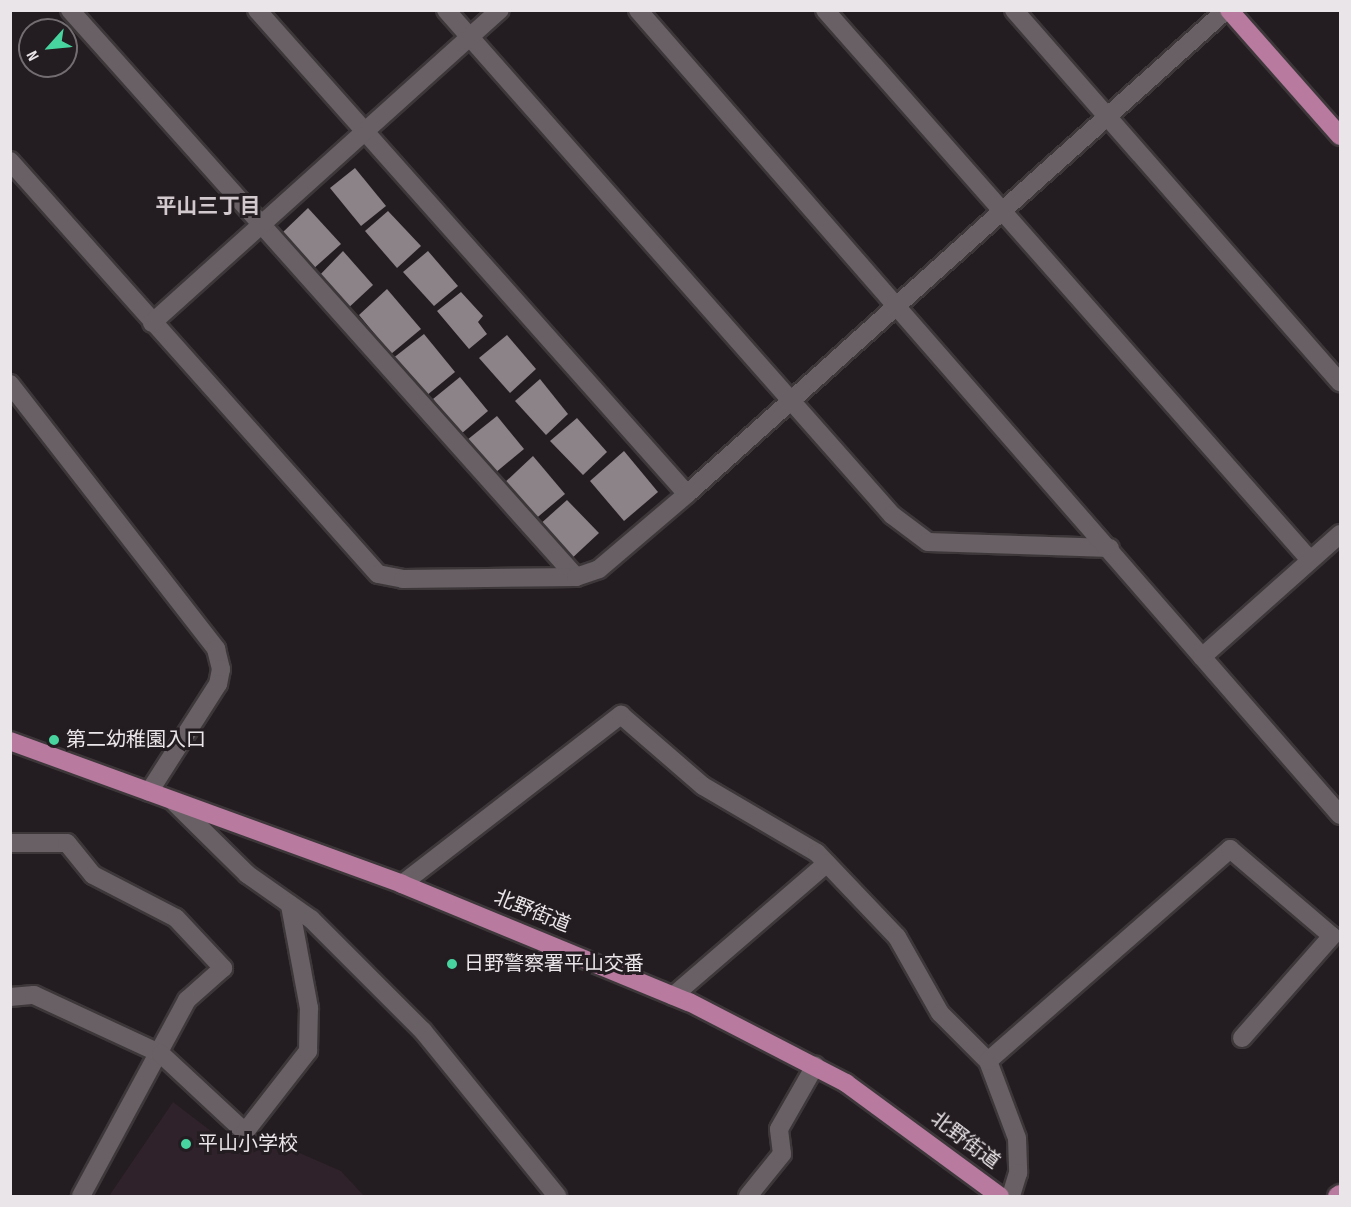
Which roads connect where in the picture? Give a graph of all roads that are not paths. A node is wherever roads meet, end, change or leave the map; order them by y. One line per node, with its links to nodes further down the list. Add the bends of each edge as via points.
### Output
1 (70, 10): 15 (street)
2 (257, 10): 11 (street)
3 (446, 10): 9 (street)
4 (500, 10): 9 (street)
5 (638, 10): 16 (street)
6 (825, 10): 14 (street)
7 (1014, 10): 10 (street)
8 (1228, 10): 10 (street); 12 (main road)
9 (470, 38): 11 (street); 20 (street)
10 (1108, 117): 14 (street); 18 (street)
11 (365, 132): 15 (street); 21 (street)
12 (1341, 136)
13 (10, 161): 17 (street)
14 (1003, 212): 16 (street); 24 (street)
15 (261, 225): 17 (street); 25 (street)
16 (898, 306): 20 (street); 23 (street)
17 (152, 323): 25 (street, via 378,574 403,579)
18 (1341, 383)
19 (10, 384): 28 (street, via 216,649 218,684)
20 (791, 401): 21 (street); 23 (street, via 892,514 928,542)
21 (687, 494): 25 (street, via 599,569)
22 (1341, 534): 24 (street)
23 (1110, 548): 26 (street)
24 (1310, 560): 26 (street)
25 (576, 577)
26 (1202, 657): 30 (street)
27 (10, 741): 28 (main road, 北野街道)
28 (149, 792): 29 (main road, 北野街道)
29 (173, 801): 33 (main road, 北野街道); 34 (street, via 247,874)
30 (1341, 815)
31 (10, 843): 38 (street, via 67,843 93,875 176,918 223,968 187,999)
32 (826, 863): 33 (street, via 785,831 703,786 621,715); 35 (street); 39 (street, via 897,938 940,1013)
33 (402, 884): 35 (main road, 北野街道)
34 (290, 905): 38 (street, via 309,1008 308,1051 245,1132); 42 (street, via 423,1032)
35 (673, 996): 40 (main road, 北野街道)
36 (10, 997): 38 (street, via 34,995)
37 (1242, 1038): 39 (street, via 1332,936 1230,849)
38 (161, 1054): 41 (street)
39 (988, 1061): 45 (street, via 1017,1138 1018,1173)
40 (815, 1066): 43 (street, via 779,1129 782,1154); 44 (main road, 北野街道, via 931,1141)
41 (81, 1197)
42 (557, 1197)
43 (748, 1197)
44 (1000, 1197)
45 (1011, 1197)

